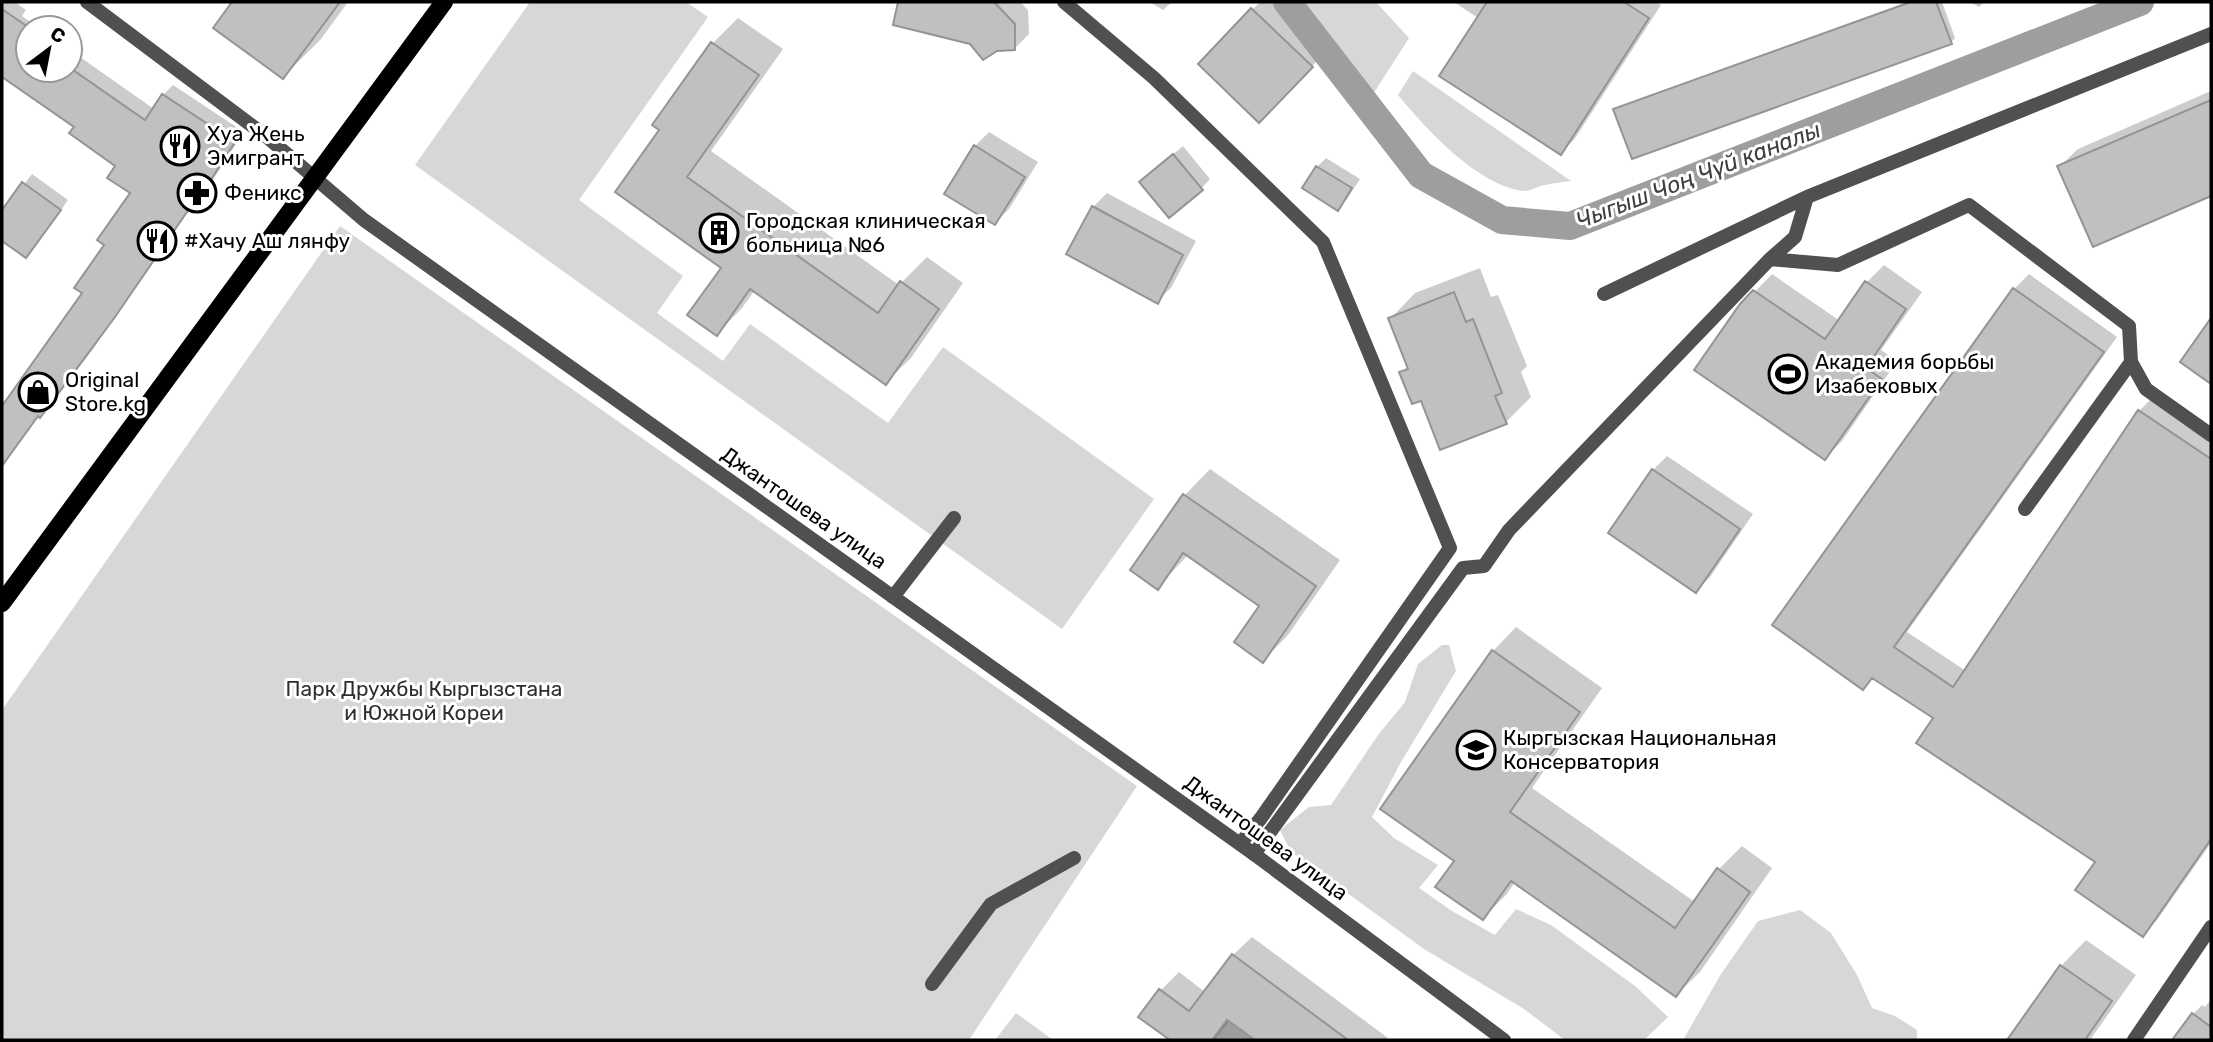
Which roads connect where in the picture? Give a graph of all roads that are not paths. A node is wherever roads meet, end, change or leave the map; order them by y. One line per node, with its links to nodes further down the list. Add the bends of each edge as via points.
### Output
1 (87, 2): 5 (street, Джантошева улица)
2 (444, 2): 5 (main road)
3 (1064, 2): 15 (street, via 1154,78 1323,242 1450,548)
4 (2211, 34): 6 (street)
5 (314, 177): 13 (street, Джантошева улица, via 364,220); 14 (main road)
6 (1807, 197): 7 (street, via 1795,237); 8 (street)
7 (1770, 259): 9 (street, via 1838,265 1969,205 2129,326); 16 (street, via 1510,530 1484,566 1463,568)
8 (1604, 294)
9 (2131, 362): 10 (street, via 2147,389); 11 (street)
10 (2211, 435)
11 (2025, 509)
12 (954, 517): 13 (street)
13 (893, 597): 15 (street, Джантошева улица)
14 (2, 603)
15 (1240, 844): 16 (street, Джантошева улица)
16 (1254, 853): 20 (street, Джантошева улица)
17 (1074, 858): 19 (street, via 991,904)
18 (2211, 927): 21 (street)
19 (932, 984)
20 (1504, 1040)
21 (2134, 1040)

